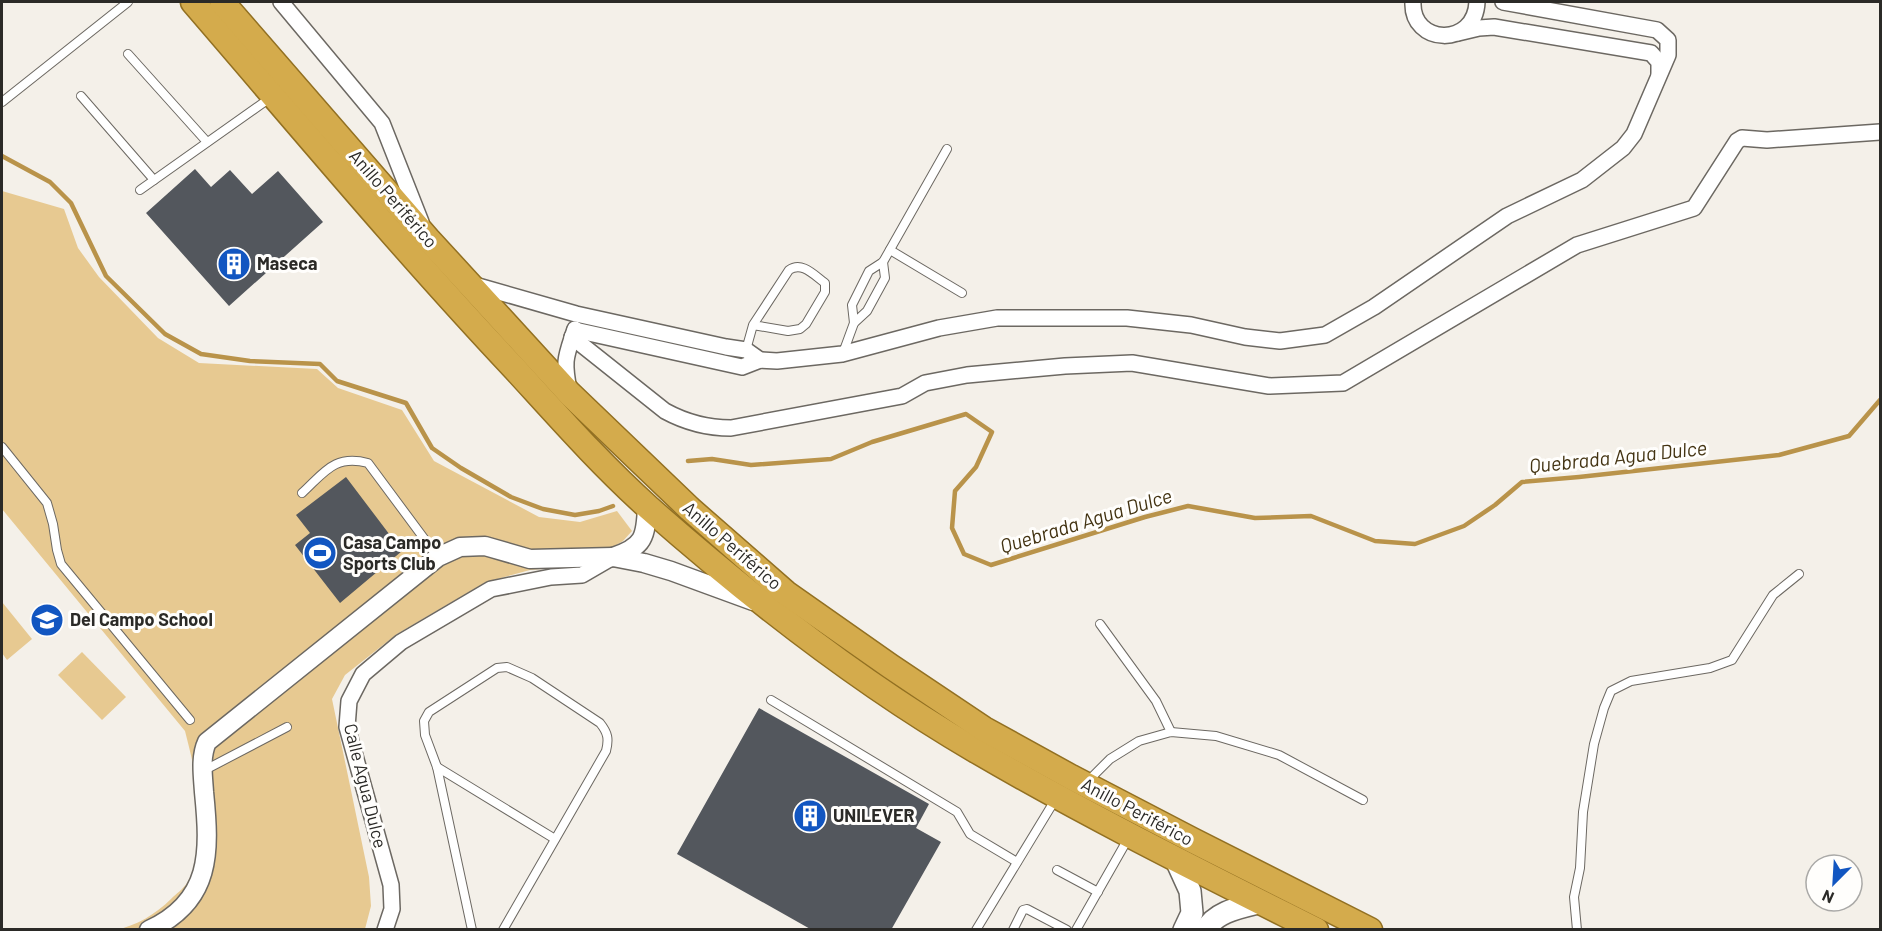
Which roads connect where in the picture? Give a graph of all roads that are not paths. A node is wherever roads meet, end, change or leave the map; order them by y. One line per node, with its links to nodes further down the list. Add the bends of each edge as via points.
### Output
1 (128, 2): 13 (lane)
2 (193, 2): 11 (highway, Anillo Periférico)
3 (222, 2): 19 (highway, Anillo Periférico)
4 (281, 2): 19 (street, via 382,123)
5 (1413, 2): 8 (street, via 1414,15 1428,31 1448,36)
6 (1477, 2): 8 (street, via 1473,20)
7 (1503, 2): 10 (street, via 1657,30 1668,40 1668,55)
8 (1458, 33): 10 (street, via 1494,27 1651,53 1659,62)
9 (128, 54): 15 (lane)
10 (1658, 77): 29 (street, via 1634,134 1607,161 1582,180 1507,216 1374,307 1325,335 1280,341 1127,318 997,318 939,328)
11 (273, 95): 15 (lane); 34 (highway, Anillo Periférico, via 463,314)
12 (81, 96): 17 (lane)
13 (2, 102)
14 (1881, 132): 27 (street, via 1767,140 1742,138 1694,208 1577,245 1343,383 1269,386 1132,363 1065,366 967,375 925,383 902,396 731,428 712,428 665,411)
15 (207, 142): 17 (lane)
16 (947, 149): 20 (lane)
17 (154, 180): 18 (lane)
18 (140, 190)
19 (428, 239): 22 (highway, Anillo Periférico)
20 (890, 250): 21 (lane); 23 (lane)
21 (883, 262): 25 (lane, via 885,278 867,311); 25 (lane, via 869,271 852,304)
22 (467, 283): 24 (street); 31 (highway, Anillo Periférico)
23 (962, 293)
24 (576, 314): 27 (street); 28 (street)
25 (854, 323): 29 (lane)
26 (753, 325): 26 (lane, via 794,266 825,283 825,292 800,329 788,331); 28 (lane)
27 (573, 334): 30 (street, via 742,367); 31 (street, via 565,368)
28 (746, 350): 30 (street)
29 (842, 354): 30 (street)
30 (760, 360)
31 (570, 394): 46 (highway, Anillo Periférico, via 690,509 786,593 984,729)
32 (2, 447): 41 (lane, via 47,503 61,564)
33 (302, 493): 35 (lane, via 342,460 368,463)
34 (646, 506): 36 (street, Calle Agua Dulce, via 646,526 638,546); 38 (highway, Anillo Periférico)
35 (438, 557): 36 (street, via 460,547 485,546 530,559); 45 (street, via 207,742)
36 (613, 557): 38 (street, via 671,571); 58 (street, Calle Agua Dulce, via 582,575 491,589 401,642 363,674 349,701 347,727 391,885 392,909)
37 (1799, 574): 67 (lane, via 1773,595 1732,660 1710,668 1631,681 1611,691 1594,744 1583,812 1574,897)
38 (766, 606): 47 (highway, Anillo Periférico, via 872,685)
39 (1100, 624): 43 (lane, via 1156,701)
40 (771, 700): 52 (lane, via 957,812 970,834)
41 (190, 720)
42 (287, 727): 45 (lane)
43 (1171, 732): 46 (lane, via 1139,741 1110,759); 48 (lane, via 1216,736 1279,755)
44 (437, 767): 50 (lane); 50 (lane, via 425,735 424,721 429,712 497,668 507,667 532,678 600,723 608,740 606,751); 59 (lane)
45 (203, 771): 57 (street, via 208,835 200,881 189,900 166,922)
46 (1085, 784): 66 (highway, Anillo Periférico)
47 (1057, 796): 49 (highway, Anillo Periférico); 52 (lane)
48 (1363, 800)
49 (1130, 835): 51 (highway, Anillo Periférico); 54 (lane)
50 (555, 839): 60 (lane)
51 (1175, 858): 55 (highway, Anillo Periférico); 56 (main road, via 1190,891)
52 (1017, 862): 61 (lane)
53 (1057, 870): 54 (lane)
54 (1098, 892): 64 (lane)
55 (1262, 902): 56 (main road); 65 (highway, Anillo Periférico)
56 (1198, 923)
57 (149, 930)
58 (385, 930)
59 (472, 930)
60 (502, 930)
61 (976, 930)
62 (1013, 930): 63 (lane, via 1027,909)
63 (1067, 930)
64 (1076, 930)
65 (1316, 930)
66 (1370, 930)
67 (1577, 930)

